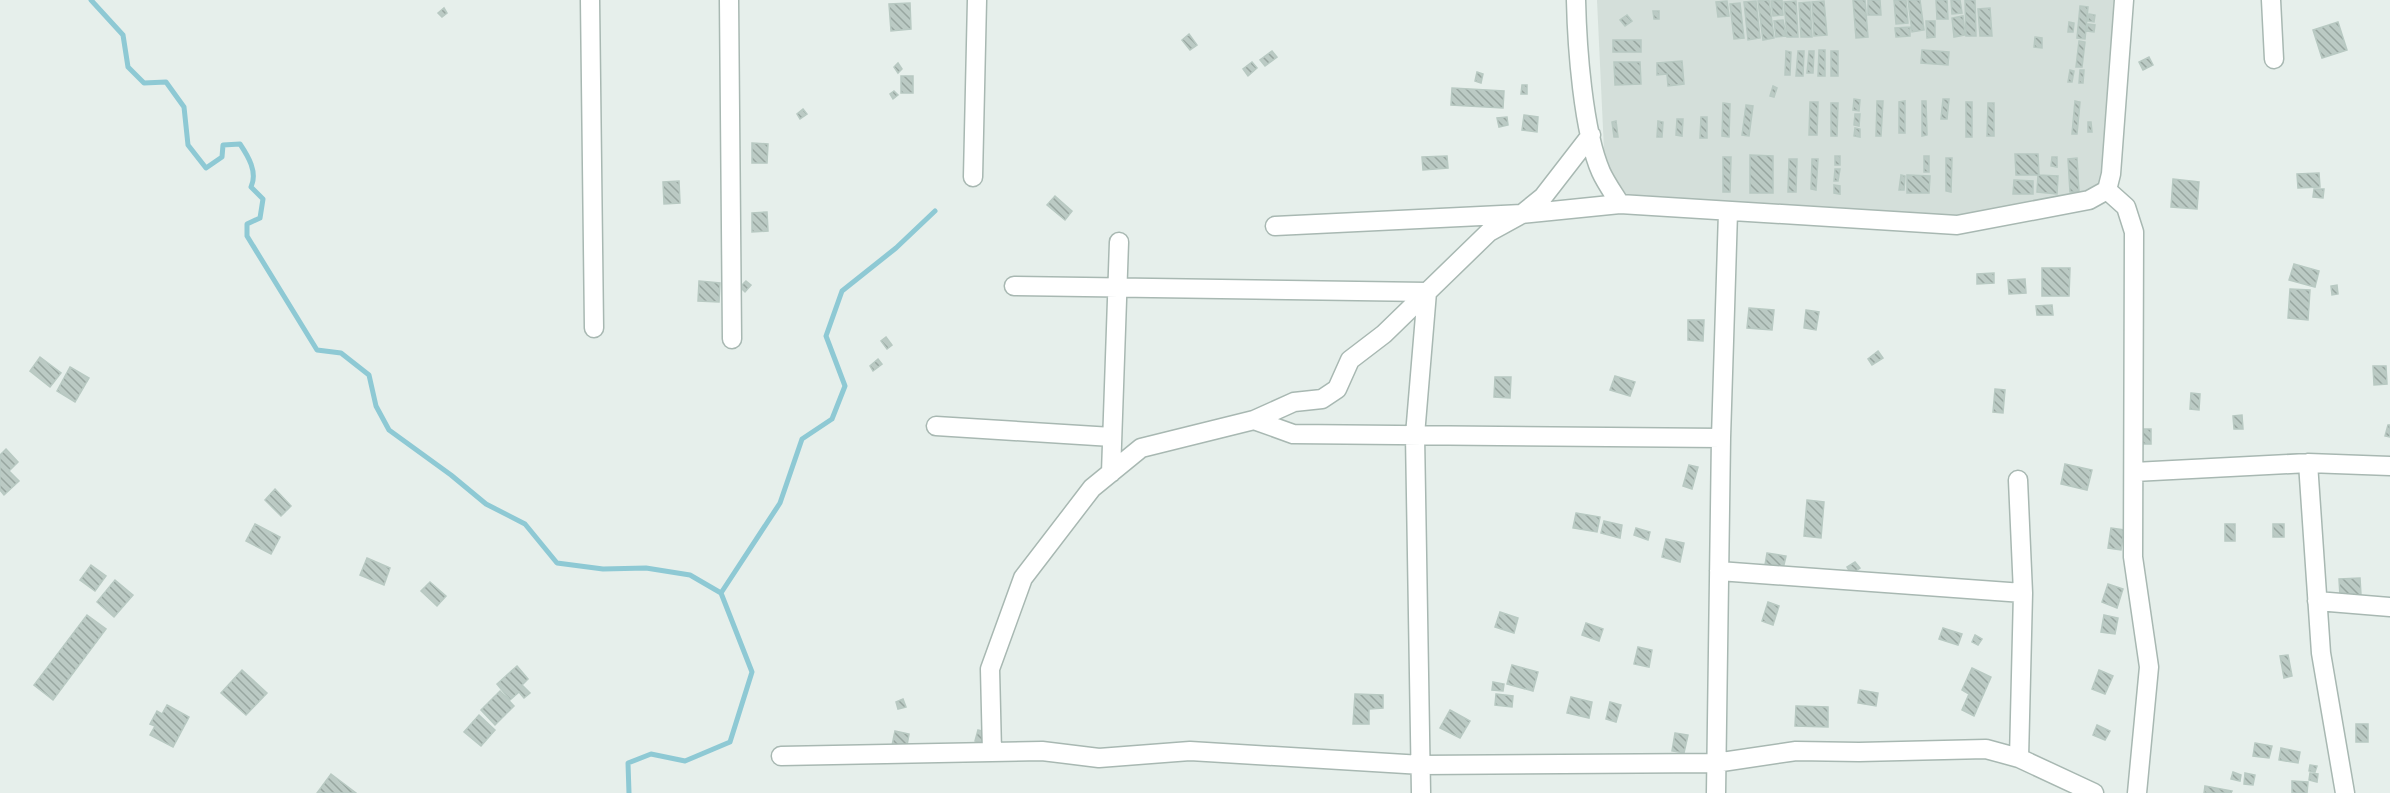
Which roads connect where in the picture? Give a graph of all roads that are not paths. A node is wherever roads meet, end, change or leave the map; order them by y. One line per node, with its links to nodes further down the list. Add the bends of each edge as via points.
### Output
1 (590, 0): 19 (street)
2 (729, 0): 20 (street)
3 (977, 0): 9 (street)
4 (1576, 0): 8 (street)
5 (2124, 0): 10 (street)
6 (2271, 0): 7 (street)
7 (2274, 58)
8 (1590, 135): 11 (street, via 1601,172); 13 (street, via 1543,197)
9 (973, 177)
10 (2107, 190): 12 (street, via 2089,200 1957,225); 29 (street, via 2126,207 2134,232)
11 (1620, 204): 12 (street); 13 (street)
12 (1728, 212): 25 (street)
13 (1522, 214): 14 (street); 18 (street, via 1489,232)
14 (1275, 226)
15 (1119, 242): 17 (street)
16 (1014, 286): 17 (street)
17 (1119, 288): 18 (street); 24 (street)
18 (1427, 292): 21 (street, via 1384,334 1350,360 1336,389 1322,399 1294,402); 23 (street)
19 (594, 328)
20 (732, 339)
21 (1254, 420): 23 (street, via 1293,434); 28 (street, via 1141,448)
22 (936, 426): 24 (street)
23 (1415, 435): 25 (street); 39 (street)
24 (1112, 437): 28 (street)
25 (1721, 438): 31 (street)
26 (2308, 463): 27 (street); 29 (street); 33 (street)
27 (2390, 466)
28 (1111, 472): 35 (street, via 1092,488 1023,578 990,669)
29 (2134, 472): 43 (street, via 2133,558 2149,667)
30 (2018, 480): 32 (street)
31 (1719, 571): 32 (street); 38 (street)
32 (2023, 593): 37 (street)
33 (2317, 601): 34 (street); 44 (street, via 2320,653)
34 (2390, 607)
35 (993, 752): 36 (street); 39 (street, via 1042,751 1099,758 1190,751)
36 (781, 756)
37 (2019, 758): 38 (street, via 1986,748 1796,751); 42 (street)
38 (1715, 763): 39 (street); 41 (street)
39 (1422, 765): 40 (street)
40 (1421, 793)
41 (1716, 793)
42 (2094, 793)
43 (2137, 793)
44 (2344, 793)

